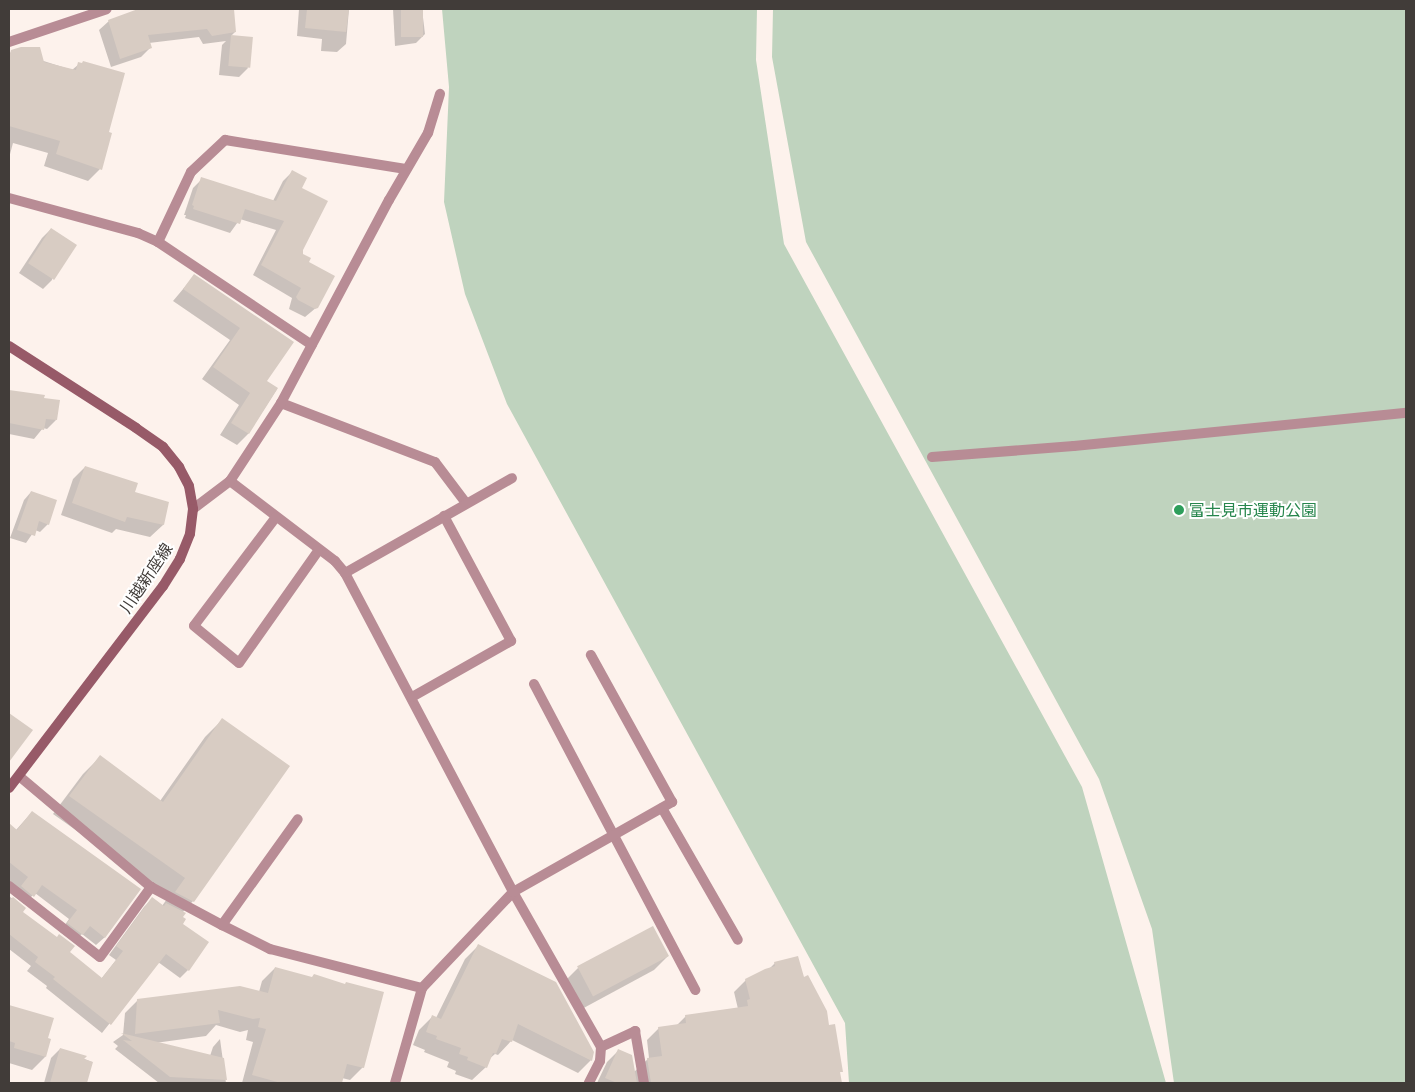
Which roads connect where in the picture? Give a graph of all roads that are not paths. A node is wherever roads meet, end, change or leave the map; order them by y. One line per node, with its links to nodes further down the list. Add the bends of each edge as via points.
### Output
1 (107, 9): 2 (street)
2 (9, 42)
3 (440, 94): 4 (street, via 428,133)
4 (406, 169): 6 (street, via 225,140 192,172); 7 (street)
5 (9, 198): 6 (street, via 138,233)
6 (158, 242): 7 (street)
7 (312, 345): 9 (street)
8 (9, 346): 15 (main road, 川越新座線, via 163,447 179,466 189,486)
9 (281, 403): 13 (street); 14 (street, via 435,462)
10 (1406, 413): 11 (street)
11 (932, 457)
12 (512, 478): 14 (street)
13 (230, 481): 15 (street); 17 (street)
14 (466, 503): 16 (street)
15 (193, 509): 23 (main road, 川越新座線, via 190,534 180,559 163,586)
16 (444, 516): 19 (street); 22 (street, via 511,641)
17 (276, 517): 18 (street); 18 (street, via 194,626 239,662)
18 (318, 550): 19 (street, via 335,561)
19 (345, 573): 22 (street)
20 (591, 655): 25 (street, via 672,802)
21 (534, 684): 27 (street)
22 (412, 697): 30 (street)
23 (18, 776): 24 (main road, 川越新座線); 29 (street)
24 (9, 788)
25 (662, 808): 27 (street); 32 (street)
26 (298, 819): 31 (street)
27 (613, 835): 30 (street); 34 (street)
28 (9, 886): 29 (street, via 100,957)
29 (151, 887): 31 (street)
30 (513, 892): 33 (street); 35 (street)
31 (222, 925): 33 (street, via 270,949)
32 (738, 940)
33 (422, 988): 36 (street)
34 (695, 990)
35 (601, 1047): 37 (street, via 600,1061); 38 (street, via 635,1031)
36 (395, 1083)
37 (589, 1083)
38 (644, 1083)

